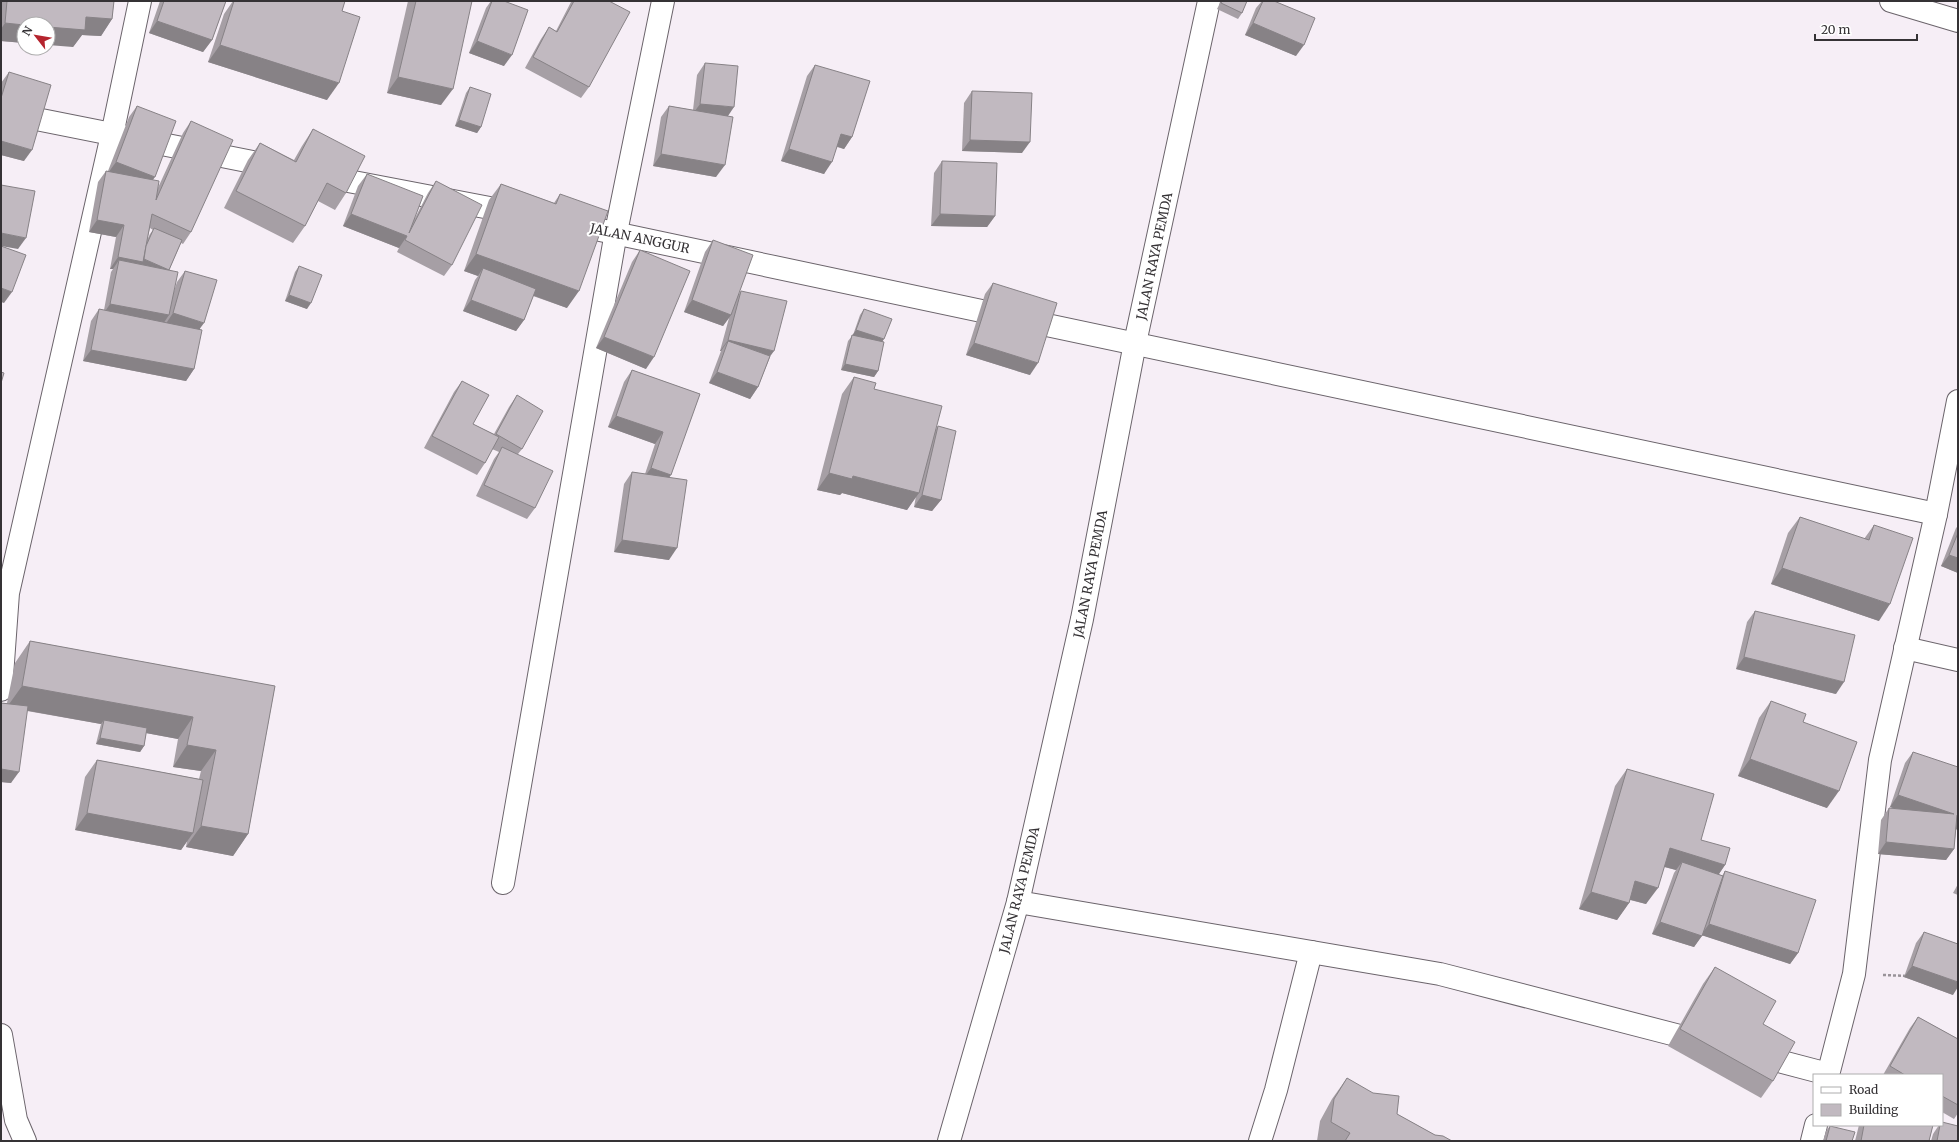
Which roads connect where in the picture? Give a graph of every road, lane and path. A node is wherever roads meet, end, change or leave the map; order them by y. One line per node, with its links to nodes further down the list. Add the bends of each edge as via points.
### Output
1 (140, 1): 7 (street)
2 (663, 1): 8 (street)
3 (1210, 1): 9 (street, JALAN RAYA PEMDA)
4 (1890, 1): 5 (street)
5 (1958, 21)
6 (1, 112): 7 (street, JALAN ANGGUR)
7 (112, 135): 8 (street, JALAN ANGGUR); 14 (street, via 8,593)
8 (616, 232): 9 (street, JALAN ANGGUR); 15 (street)
9 (1135, 343): 11 (street, JALAN ANGGUR); 16 (street, JALAN RAYA PEMDA, via 1082,619)
10 (1958, 402): 11 (street)
11 (1936, 514): 12 (street)
12 (1905, 648): 13 (street); 18 (street, via 1880,760)
13 (1958, 660)
14 (1, 690)
15 (503, 883)
16 (1018, 902): 17 (street); 24 (street, JALAN RAYA PEMDA)
17 (1311, 952): 21 (street, via 1440,974); 25 (street, via 1276,1090)
18 (1854, 974): 19 (path); 21 (street)
19 (1910, 976)
20 (1, 1035): 23 (street, via 16,1120)
21 (1828, 1074)
22 (1816, 1126): 26 (street)
23 (25, 1141)
24 (949, 1141)
25 (1260, 1141)
26 (1812, 1141)

